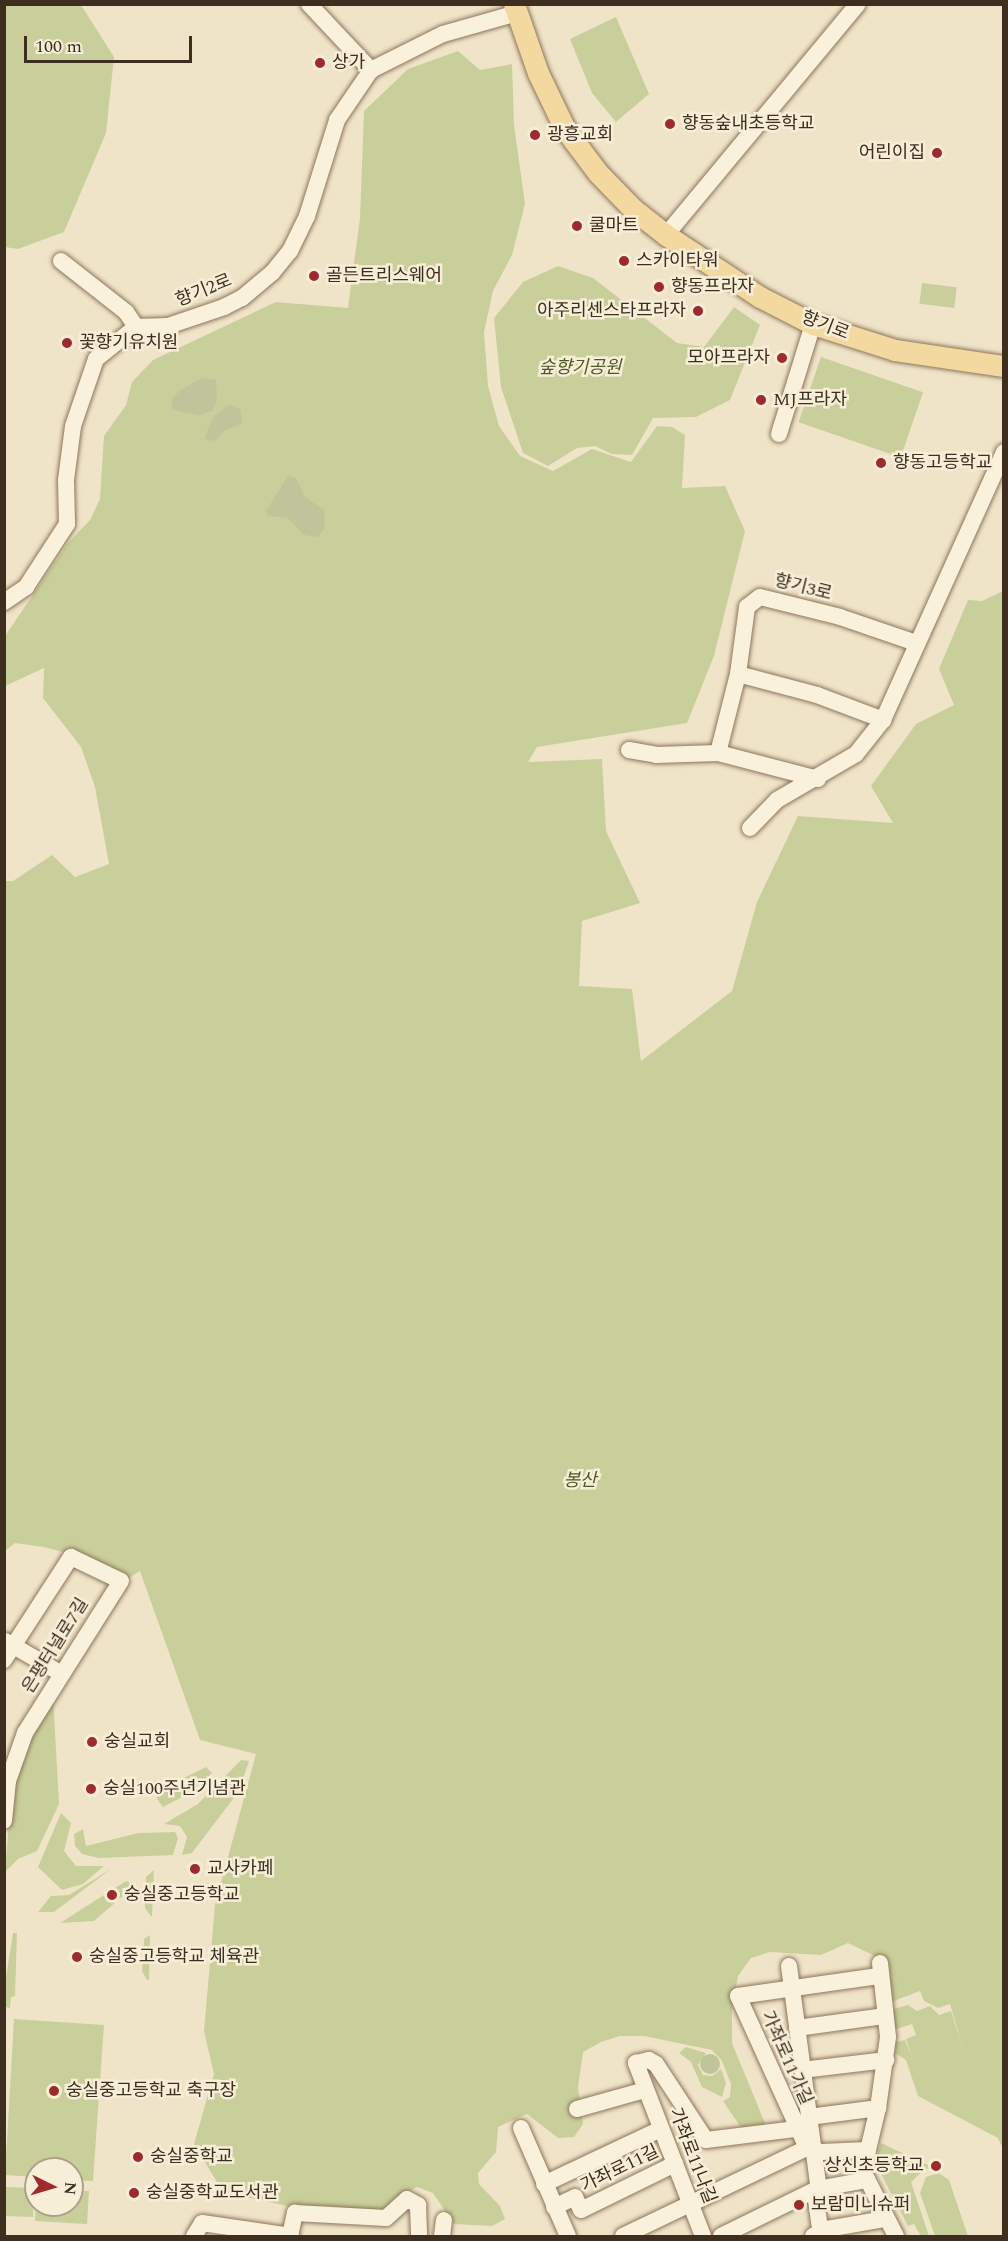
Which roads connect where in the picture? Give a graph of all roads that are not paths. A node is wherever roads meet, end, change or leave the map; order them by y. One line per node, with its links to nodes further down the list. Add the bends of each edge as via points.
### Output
1 (309, 4): 4 (street)
2 (858, 4): 5 (street)
3 (516, 9): 4 (street, 향기2로, via 443,34); 5 (main road, 향기로, via 538,73 565,129 598,173 633,209)
4 (371, 70): 8 (street, 향기2로, via 337,120 307,216 290,251 272,273 242,298 224,307 168,326)
5 (666, 235): 7 (main road, 향기로, via 760,297)
6 (61, 261): 8 (street, via 126,312)
7 (813, 324): 9 (main road, 향기로, via 895,350); 10 (street)
8 (136, 327): 12 (street, via 96,359 92,370 73,426 66,480 68,524 26,587)
9 (1004, 366)
10 (779, 434)
11 (1004, 452): 13 (street)
12 (4, 602)
13 (916, 642): 14 (street, 향기3로, via 760,597 747,607); 15 (street)
14 (738, 674): 15 (street, via 817,695); 17 (street, 향기3로)
15 (883, 720): 18 (street, via 856,754)
16 (629, 750): 17 (street, via 656,755)
17 (718, 753): 18 (street)
18 (818, 779): 19 (street, via 777,800)
19 (750, 828)
20 (7, 1649): 21 (street); 21 (street, 은평터널로7길, via 71,1557 121,1581)
21 (62, 1674): 22 (street, 은평터널로7길, via 25,1733 8,1781)
22 (4, 1821)
23 (789, 1966): 24 (street, 가좌로11가길)
24 (790, 1988): 25 (street, 가좌로11가길, via 880,1970); 26 (street, 가좌로11가길); 36 (street, 가좌로11가길, via 738,1996)
25 (885, 2016): 26 (street, 가좌로11가길); 27 (street)
26 (797, 2028): 29 (street, 가좌로11가길)
27 (886, 2060): 29 (street, 가좌로11가길); 31 (street)
28 (636, 2063): 30 (street, 가좌로11나길); 36 (street, 가좌로11가길, via 649,2060 656,2064 706,2140)
29 (802, 2070): 33 (street, 가좌로11가길)
30 (645, 2090): 32 (street); 35 (street, 가좌로11나길)
31 (878, 2108): 33 (street); 38 (street)
32 (577, 2109)
33 (810, 2117): 37 (street, 가좌로11가길)
34 (521, 2128): 41 (street)
35 (661, 2129): 39 (street, 가좌로11나길); 41 (street, 가좌로11길)
36 (796, 2129): 37 (street)
37 (810, 2150): 38 (street); 42 (street, 가좌로11가길); 43 (street)
38 (868, 2151): 40 (street, via 864,2170)
39 (675, 2164): 43 (street, 가좌로11나길); 44 (street, 가좌로11길, via 581,2210 575,2197)
40 (867, 2180): 42 (street); 45 (street)
41 (544, 2184): 44 (street)
42 (818, 2189): 46 (street, 가좌로11가길); 53 (street)
43 (689, 2202): 51 (street); 52 (street, 가좌로11나길)
44 (554, 2207): 50 (street)
45 (885, 2219): 46 (street); 54 (street)
46 (818, 2235)
47 (194, 2236): 48 (street, via 202,2223)
48 (291, 2236): 49 (street, via 295,2213 386,2218 399,2202 407,2199 418,2205)
49 (419, 2236)
50 (568, 2236)
51 (623, 2236)
52 (703, 2236)
53 (721, 2236)
54 (896, 2236)

